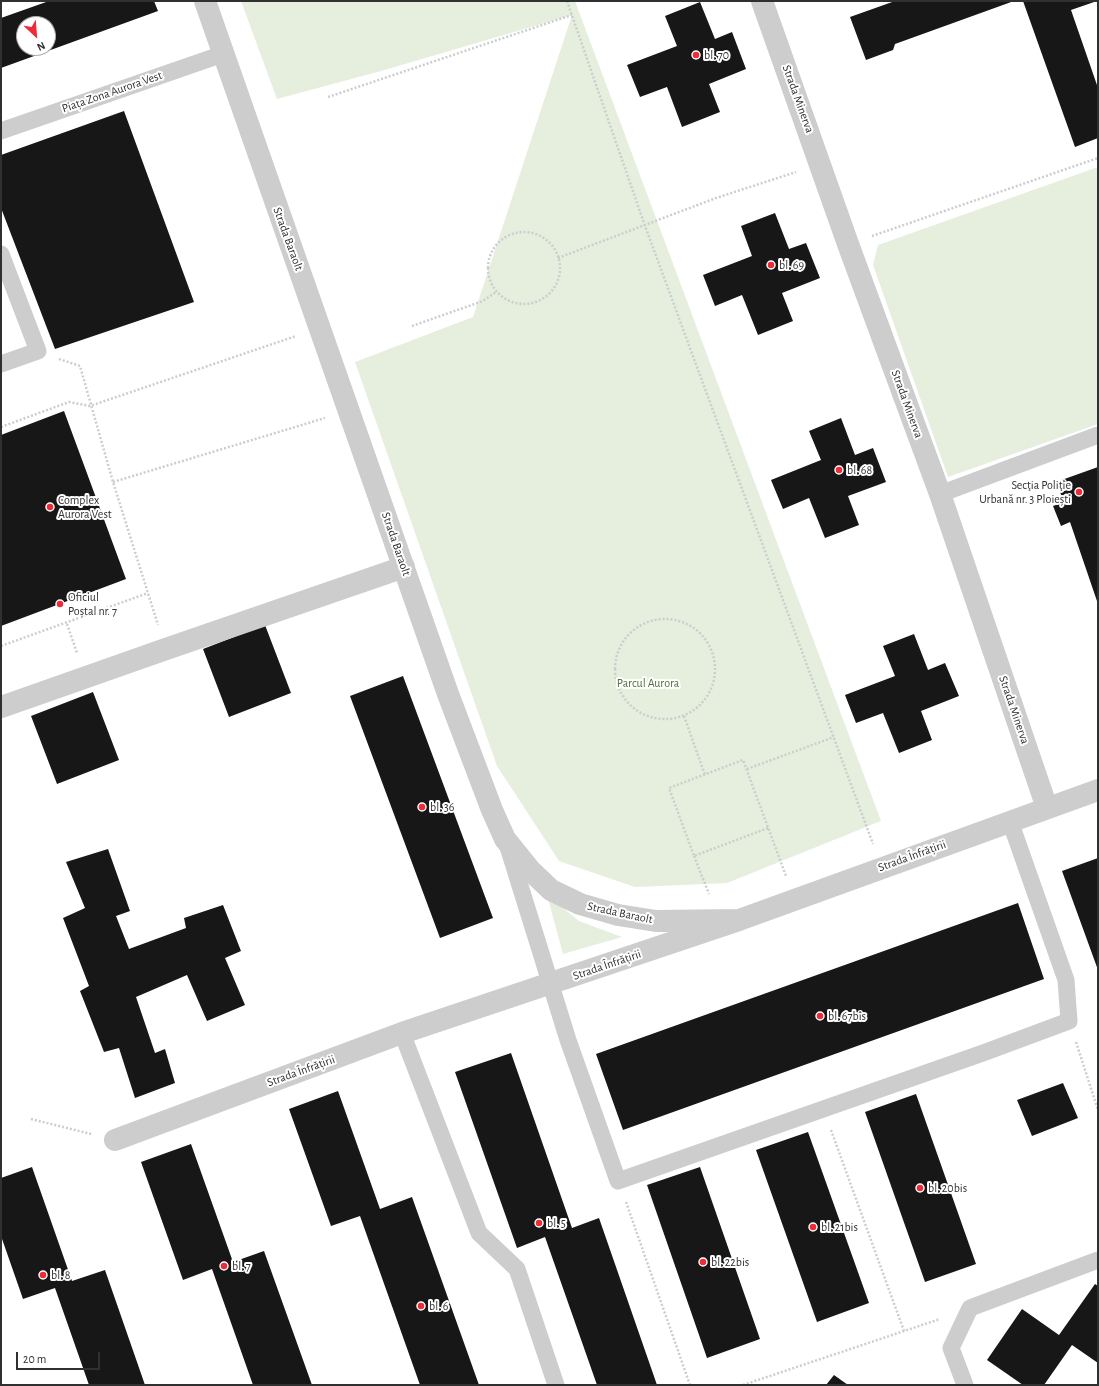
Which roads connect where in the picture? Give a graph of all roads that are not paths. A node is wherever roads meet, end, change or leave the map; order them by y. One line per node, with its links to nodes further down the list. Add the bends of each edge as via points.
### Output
1 (205, 1): 3 (street, Strada Baraolt)
2 (762, 1): 8 (street, Strada Minerva)
3 (223, 54): 4 (lane, Piața Zona Aurora Vest); 9 (street, Strada Baraolt)
4 (1, 131)
5 (1, 254): 6 (lane, via 38,351)
6 (1, 364)
7 (1098, 436): 8 (lane)
8 (940, 494): 12 (street, Strada Minerva)
9 (404, 567): 10 (street); 14 (street, Strada Baraolt, via 492,810)
10 (1, 707)
11 (1098, 790): 12 (street, Strada Înfrățirii)
12 (1047, 808): 13 (street, Strada Înfrățirii)
13 (1010, 821): 15 (street, Strada Înfrățirii, via 795,900); 16 (lane, via 1066,980 1069,1021 823,1110 618,1181)
14 (505, 839): 15 (street, Strada Baraolt, via 530,870 551,890 580,904 618,915 656,921); 16 (lane)
15 (729, 919): 16 (street, Strada Înfrățirii)
16 (550, 984): 17 (street, Strada Înfrățirii)
17 (402, 1033): 18 (street, Strada Înfrățirii); 20 (lane, via 479,1233 517,1269)
18 (116, 1140)
19 (1098, 1260): 21 (lane, via 970,1308 951,1348)
20 (556, 1385)
21 (965, 1385)

